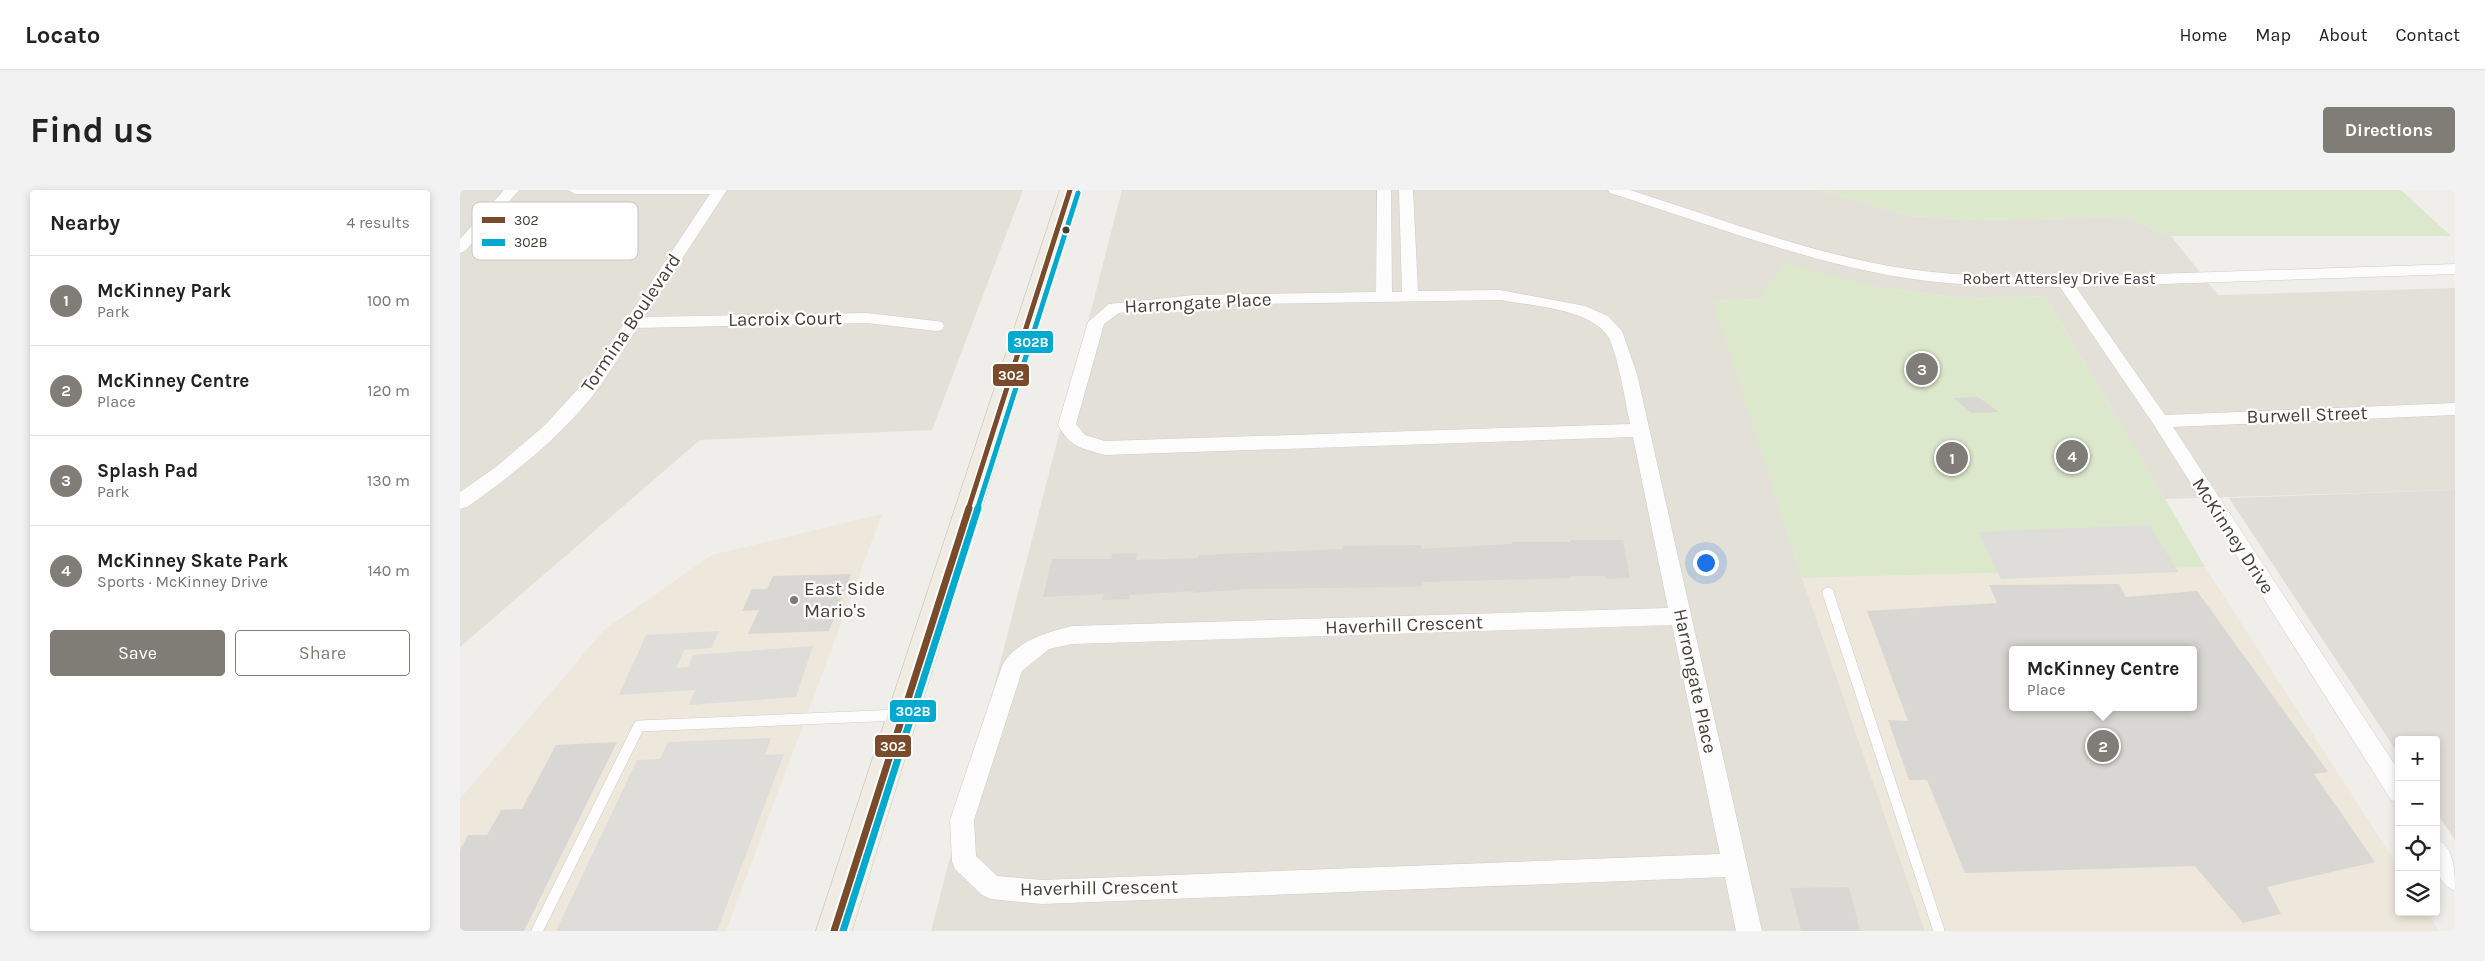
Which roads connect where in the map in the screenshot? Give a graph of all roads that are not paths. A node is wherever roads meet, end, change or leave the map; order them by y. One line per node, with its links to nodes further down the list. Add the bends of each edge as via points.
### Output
1 (512, 190): 9 (street)
2 (575, 190): 3 (street)
3 (708, 190)
4 (720, 190): 16 (street, Tormina Boulevard)
5 (1070, 190): 24 (main road)
6 (1384, 190): 14 (street)
7 (1406, 190): 15 (street)
8 (1615, 190): 13 (street, Robert Attersley Drive East, via 1869,267 2001,282)
9 (501, 202)
10 (472, 235): 11 (street)
11 (460, 248)
12 (2455, 269): 13 (street, Robert Attersley Drive East)
13 (2065, 282): 19 (street, McKinney Drive)
14 (1384, 296): 15 (street, Harrongate Place); 20 (street, Harrongate Place, via 1194,300 1115,308 1096,322 1067,425 1079,440 1105,448)
15 (1410, 296): 20 (street, Harrongate Place, via 1500,295 1579,310 1602,320 1616,335)
16 (633, 323): 17 (street, Lacroix Court, via 867,318); 21 (street, Tormina Boulevard, via 593,383 551,429 503,472)
17 (936, 326)
18 (2455, 409): 19 (street, Burwell Street)
19 (2160, 421): 25 (street, McKinney Drive)
20 (1640, 430): 23 (street, Harrongate Place)
21 (460, 502)
22 (1828, 593): 32 (lane)
23 (1680, 616): 27 (street, Harrongate Place); 27 (street, Haverhill Crescent, via 1072,635 1043,642 1013,666 962,820 964,861 991,887 1042,892)
24 (905, 715): 29 (lane, via 639,726); 30 (main road)
25 (2395, 786)
26 (2440, 856): 28 (street)
27 (1735, 864): 31 (street, Harrongate Place)
28 (2455, 879)
29 (537, 931)
30 (834, 931)
31 (1748, 931)
32 (1938, 931)

